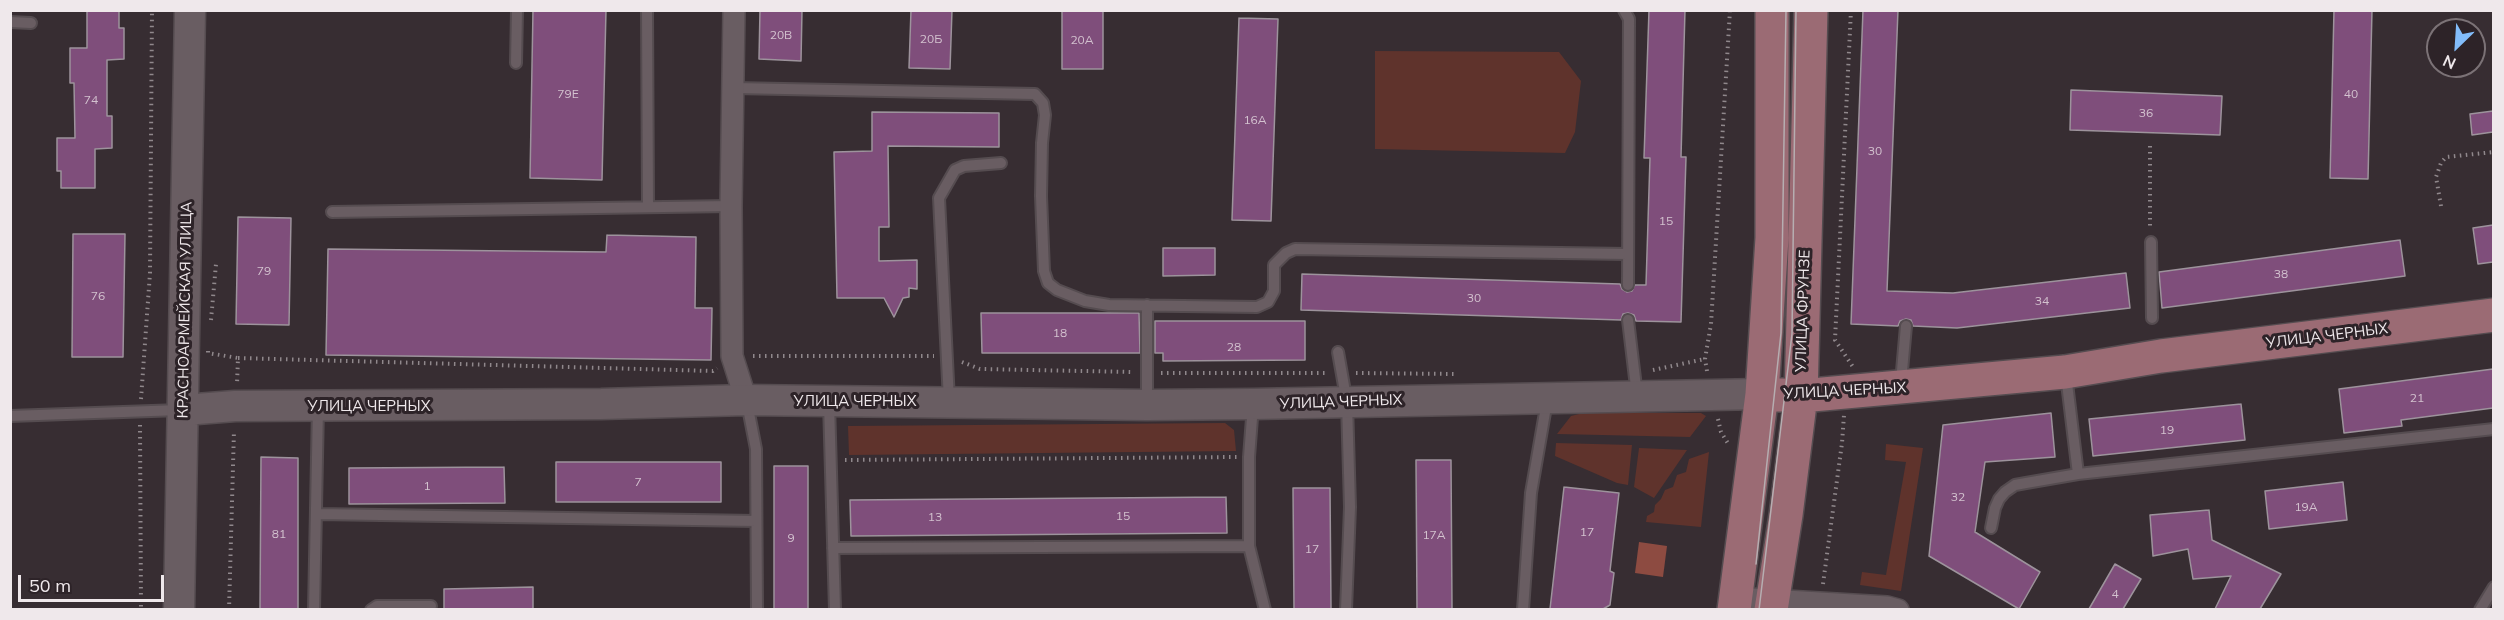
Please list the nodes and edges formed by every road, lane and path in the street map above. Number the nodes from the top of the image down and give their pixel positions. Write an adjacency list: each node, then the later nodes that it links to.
1 (152, 10): 54 (path)
2 (190, 10): 53 (street, КРАСНОАРМЕЙСКАЯ УЛИЦА)
3 (517, 10): 13 (lane)
4 (646, 10): 18 (lane)
5 (734, 10): 14 (street)
6 (1624, 10): 23 (lane)
7 (1730, 10): 29 (path)
8 (1772, 10): 43 (main road)
9 (1811, 10): 44 (main road, УЛИЦА ФРУНЗЕ)
10 (1851, 10): 42 (path)
11 (10, 22): 12 (lane)
12 (31, 23)
13 (516, 63)
14 (734, 88): 19 (street); 25 (lane)
15 (2150, 146): 22 (path)
16 (2493, 152): 20 (path)
17 (1001, 162): 33 (lane)
18 (648, 206): 19 (lane); 21 (lane)
19 (731, 206): 32 (street)
20 (2441, 206)
21 (332, 212)
22 (2151, 242): 27 (lane)
23 (1628, 254): 24 (lane); 25 (lane)
24 (1629, 285)
25 (1147, 305): 37 (lane)
26 (2493, 315): 36 (main road, УЛИЦА ЧЕРНЫХ)
27 (2152, 318)
28 (1628, 320): 40 (lane)
29 (1711, 324)
30 (1906, 326): 41 (lane)
31 (1338, 352): 38 (lane)
32 (732, 356): 33 (path); 34 (path); 46 (street)
33 (947, 356): 37 (path); 48 (lane)
34 (238, 358)
35 (1705, 359): 40 (path)
36 (2065, 372): 41 (main road, УЛИЦА ЧЕРНЫХ); 59 (lane)
37 (1147, 373): 38 (path); 51 (lane)
38 (1344, 373): 39 (path); 49 (lane)
39 (1460, 374)
40 (1636, 385): 43 (street, УЛИЦА ЧЕРНЫХ); 45 (street, УЛИЦА ЧЕРНЫХ)
41 (1901, 388): 42 (main road, УЛИЦА ЧЕРНЫХ)
42 (1847, 392): 44 (main road, УЛИЦА ЧЕРНЫХ); 66 (path)
43 (1762, 394): 44 (main road, УЛИЦА ЧЕРНЫХ); 67 (main road)
44 (1801, 396): 68 (main road, УЛИЦА ФРУНЗЕ)
45 (1547, 397): 49 (street, УЛИЦА ЧЕРНЫХ); 78 (lane)
46 (746, 400): 47 (street, УЛИЦА ЧЕРНЫХ); 52 (street, УЛИЦА ЧЕРНЫХ); 61 (lane)
47 (829, 402): 48 (street, УЛИЦА ЧЕРНЫХ); 58 (lane)
48 (949, 402): 51 (street, УЛИЦА ЧЕРНЫХ)
49 (1347, 403): 50 (street, УЛИЦА ЧЕРНЫХ); 77 (lane)
50 (1253, 404): 51 (street, УЛИЦА ЧЕРНЫХ); 57 (lane)
51 (1147, 405)
52 (318, 407): 53 (street, УЛИЦА ЧЕРНЫХ); 60 (lane)
53 (184, 410): 54 (lane); 71 (street, КРАСНОАРМЕЙСКАЯ УЛИЦА)
54 (140, 411): 55 (lane); 70 (path)
55 (10, 416)
56 (2493, 429): 59 (lane)
57 (1249, 457): 58 (path); 63 (lane)
58 (830, 460): 64 (lane)
59 (2078, 474): 62 (lane)
60 (318, 514): 61 (lane); 72 (lane)
61 (756, 521): 74 (lane)
62 (1991, 528)
63 (1249, 546): 64 (lane); 76 (lane)
64 (833, 548): 75 (lane)
65 (2493, 587): 80 (lane)
66 (1820, 602): 68 (street); 79 (street)
67 (1735, 604): 68 (street)
68 (1771, 604)
69 (431, 606): 73 (lane)
70 (141, 609)
71 (179, 609)
72 (315, 609)
73 (371, 609)
74 (757, 609)
75 (835, 609)
76 (1265, 609)
77 (1346, 609)
78 (1523, 609)
79 (1898, 609)
80 (2480, 609)

